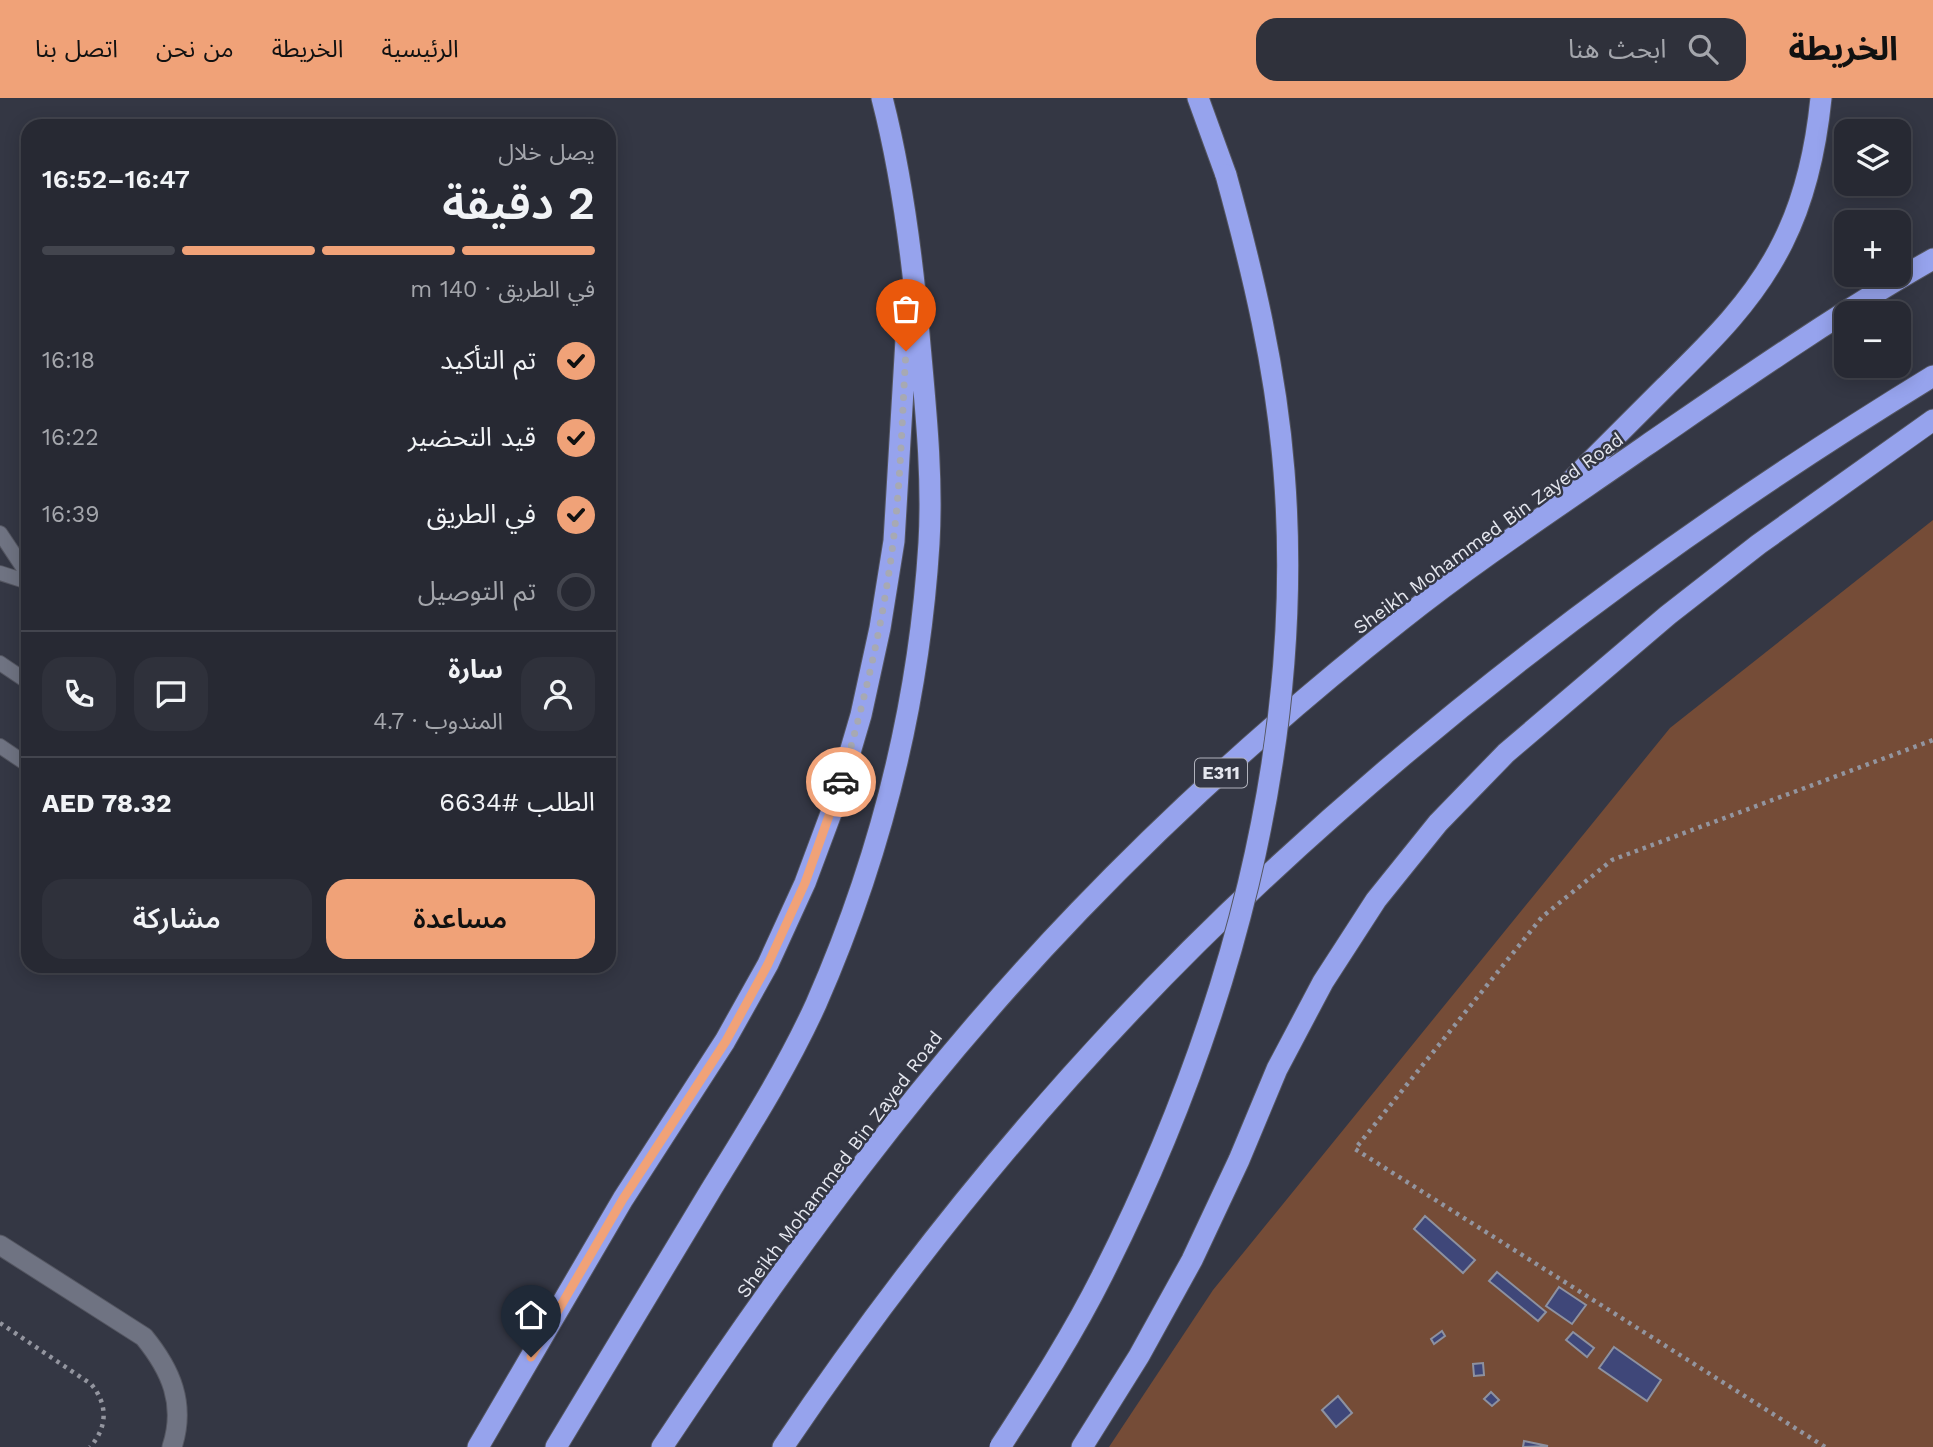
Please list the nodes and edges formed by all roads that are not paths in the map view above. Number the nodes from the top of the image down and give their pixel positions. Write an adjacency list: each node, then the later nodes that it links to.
1 (882, 98): 6 (highway)
2 (1198, 98): 5 (highway)
3 (1214, 98): 5 (highway)
4 (1821, 98): 11 (highway)
5 (1226, 175): 25 (highway, bridge)
6 (911, 251): 21 (highway); 22 (highway)
7 (1933, 259): 11 (highway, Sheikh Mohammed Bin Zayed Road / E311)
8 (1933, 376): 24 (highway)
9 (1933, 419): 26 (highway)
10 (0, 533): 12 (lane)
11 (1518, 534): 23 (highway, Sheikh Mohammed Bin Zayed Road / E311)
12 (21, 564)
13 (0, 573): 14 (lane)
14 (21, 580)
15 (0, 663): 16 (lane)
16 (21, 677)
17 (0, 746): 18 (lane)
18 (21, 760)
19 (0, 1245): 20 (street)
20 (172, 1447)
21 (478, 1447)
22 (556, 1447)
23 (662, 1447)
24 (783, 1447)
25 (1000, 1447)
26 (1082, 1447)

